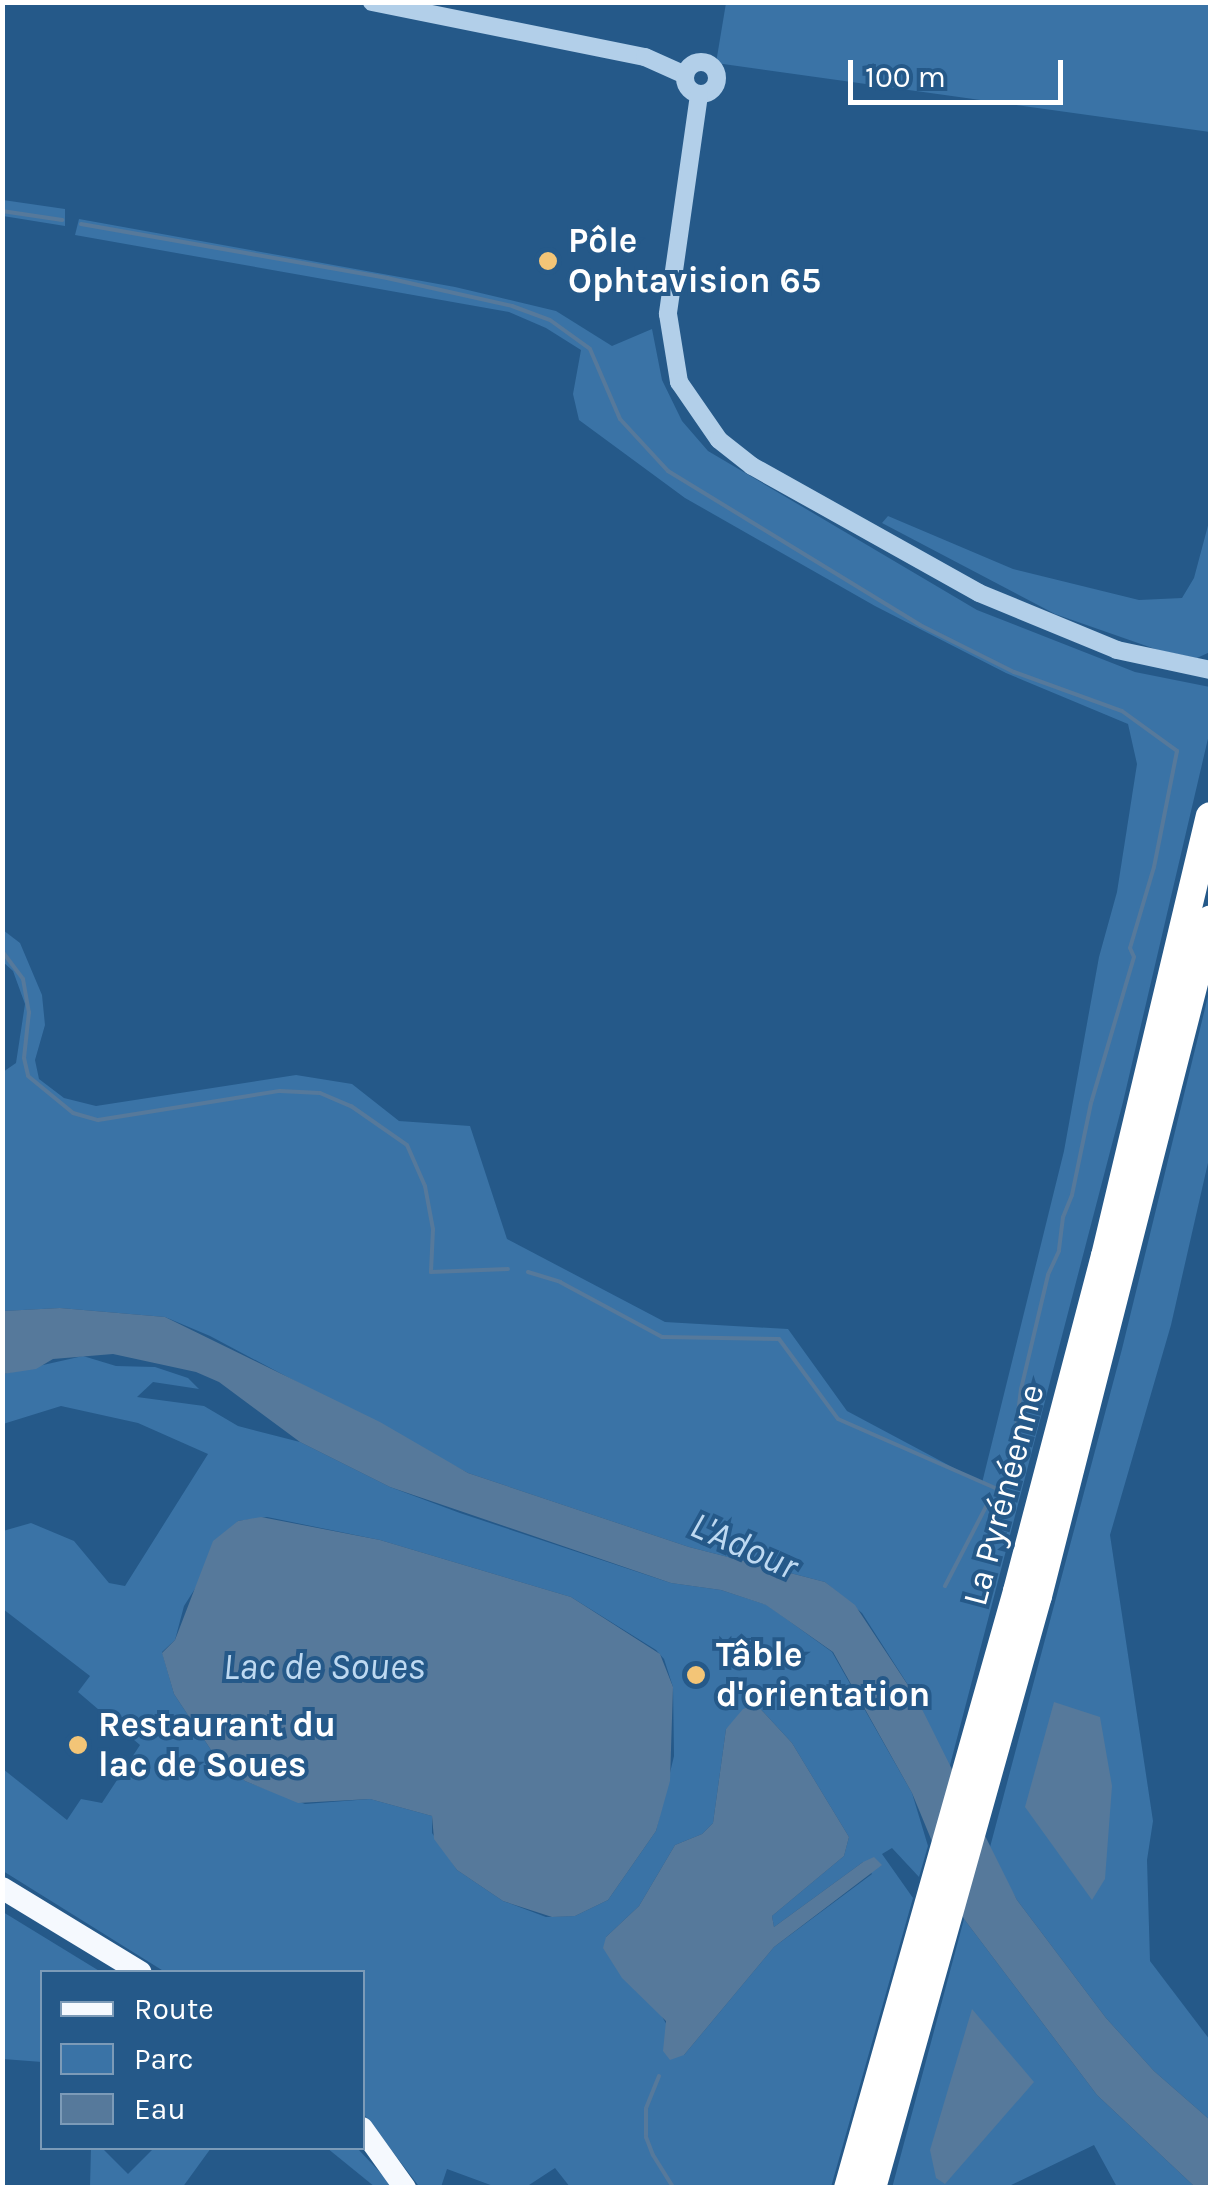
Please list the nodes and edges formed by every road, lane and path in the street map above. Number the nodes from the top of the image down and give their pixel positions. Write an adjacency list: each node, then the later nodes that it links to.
1 (372, 2): 2 (street)
2 (685, 75): 3 (street); 3 (street)
3 (699, 94): 4 (street)
4 (1209, 670)
5 (1210, 816): 7 (highway, La Pyrénéenne)
6 (1210, 920): 7 (highway, La Pyrénéenne)
7 (987, 1743): 9 (highway, La Pyrénéenne)
8 (2, 1888): 10 (main road)
9 (934, 1930): 13 (highway, La Pyrénéenne); 14 (highway, La Pyrénéenne)
10 (137, 1970)
11 (365, 2132): 12 (main road)
12 (405, 2188)
13 (848, 2188)
14 (872, 2188)

